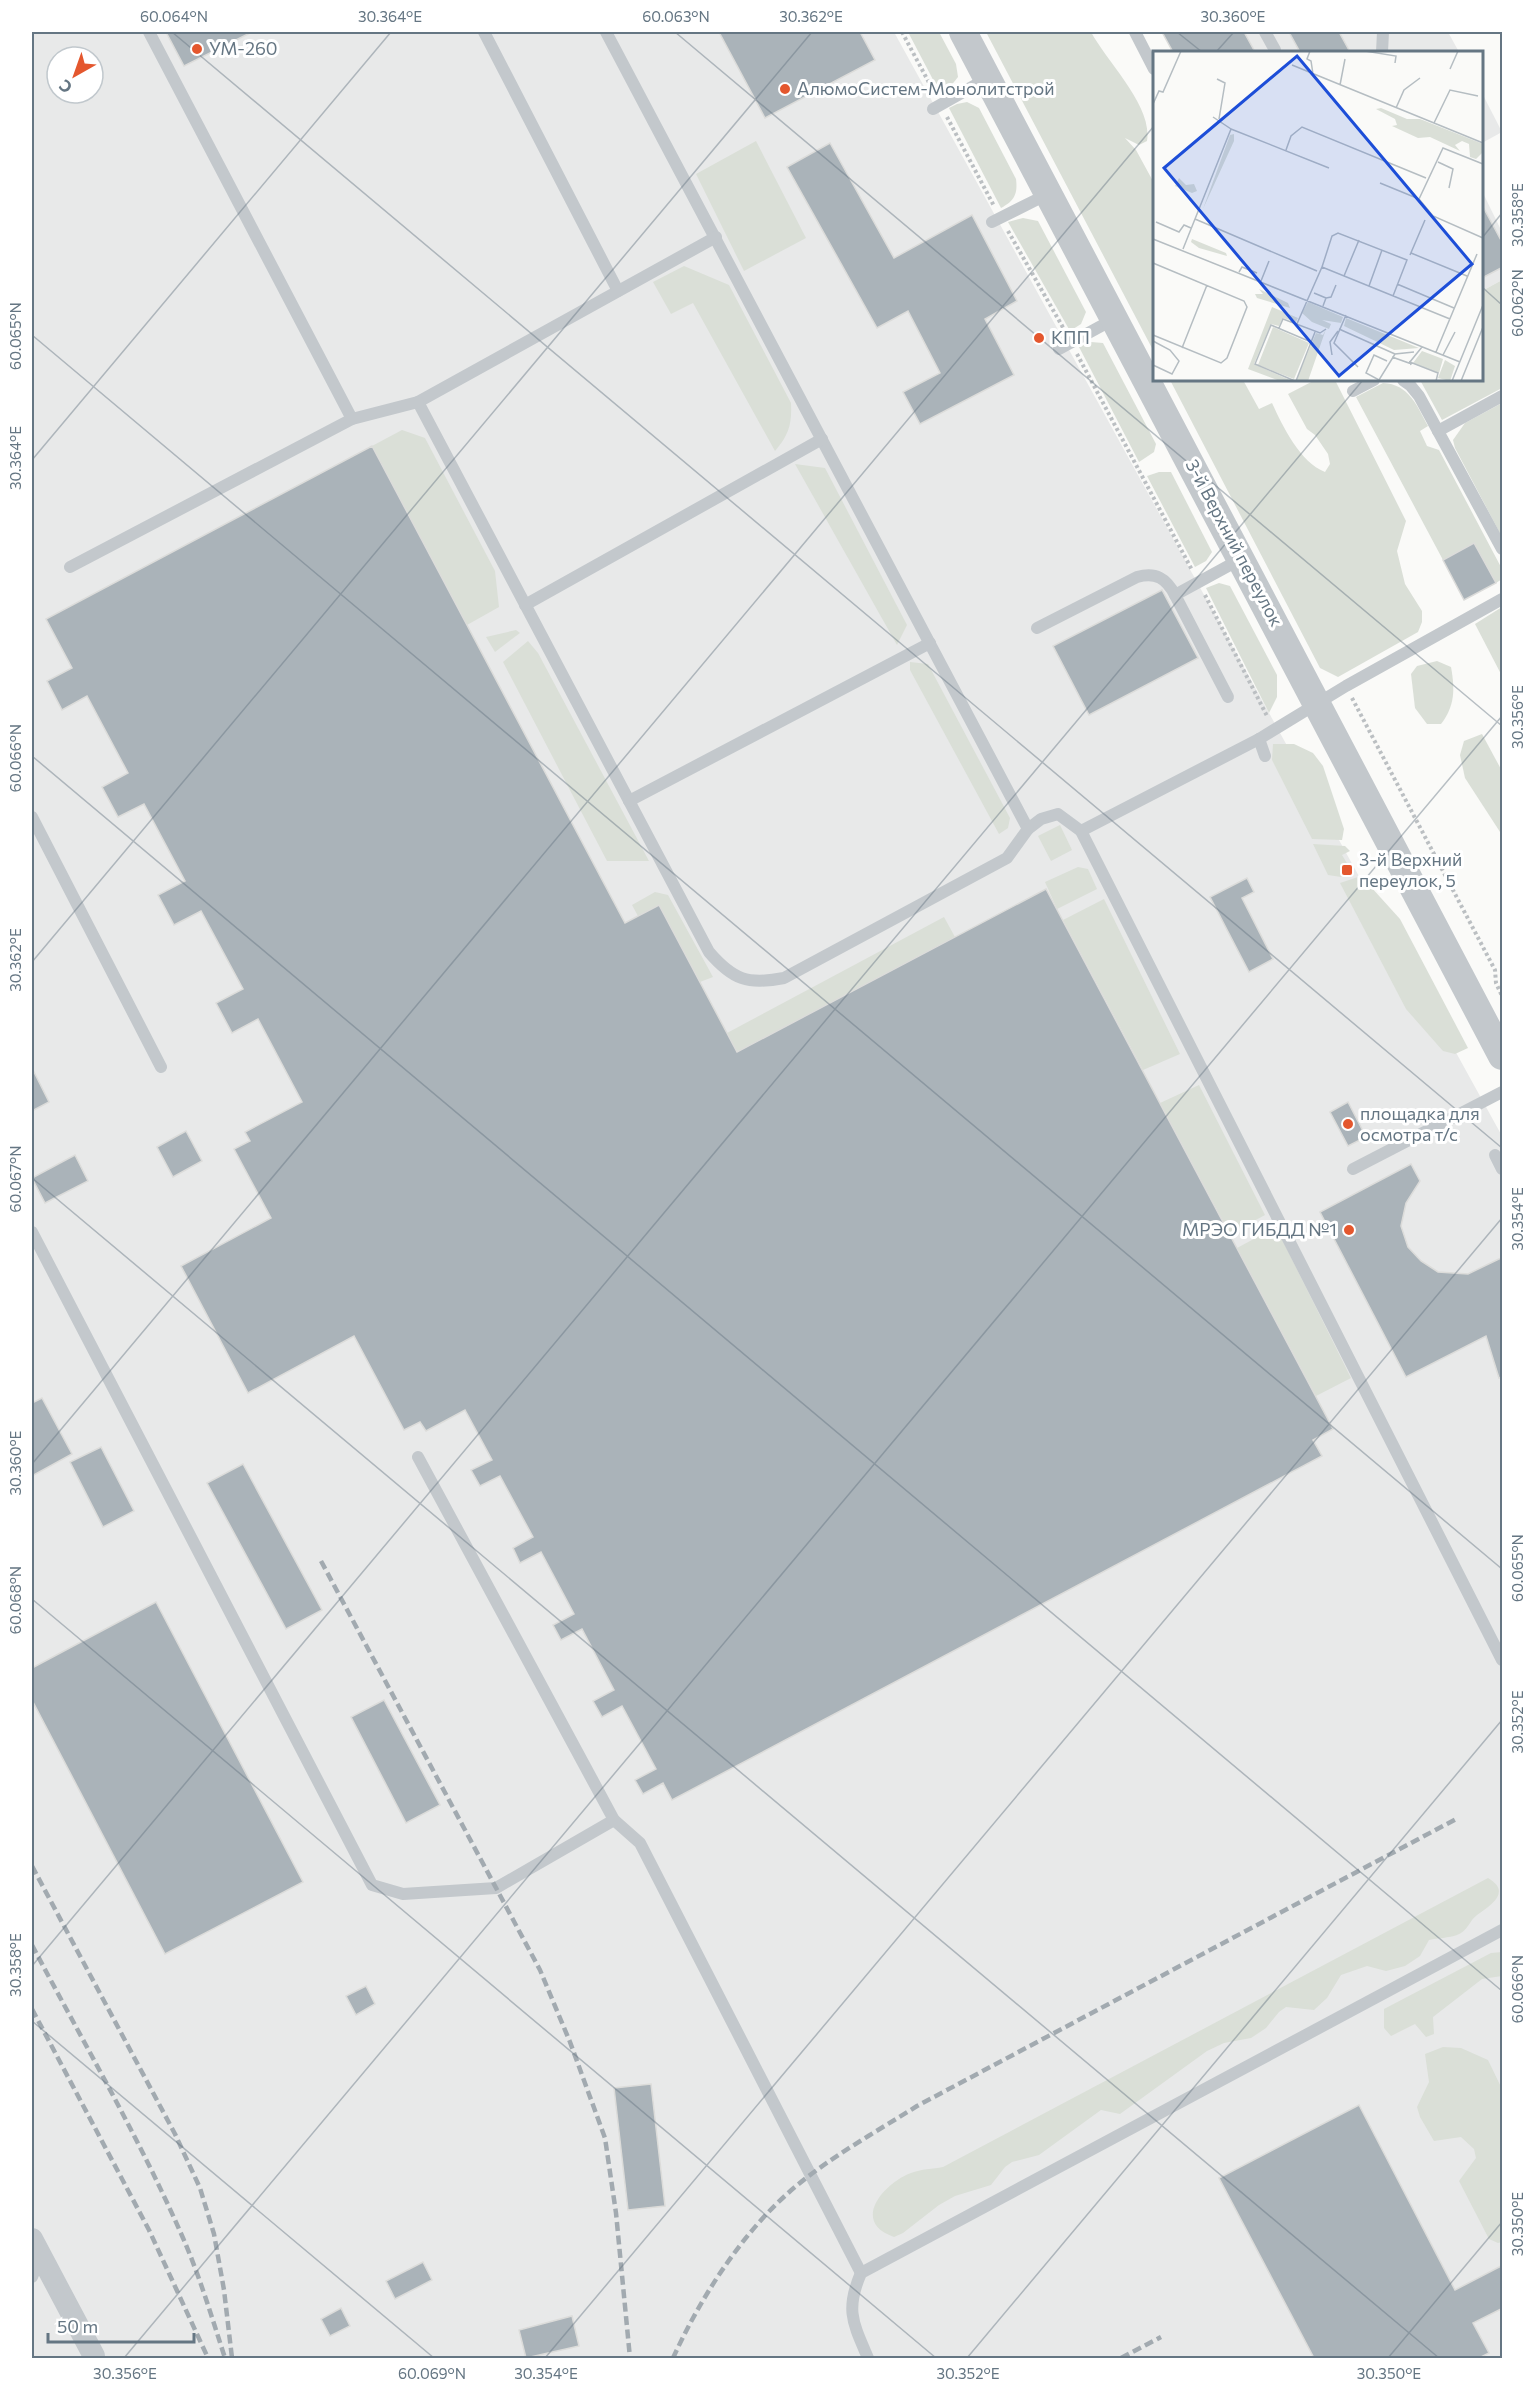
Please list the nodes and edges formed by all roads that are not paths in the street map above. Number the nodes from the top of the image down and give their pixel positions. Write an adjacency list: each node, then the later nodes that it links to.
1 (149, 32): 26 (lane)
2 (484, 32): 16 (lane)
3 (606, 32): 15 (lane)
4 (963, 32): 11 (street, 3-й Верхний переулок)
5 (1135, 32): 10 (lane)
6 (1265, 32): 8 (lane)
7 (1383, 32): 9 (lane)
8 (1275, 50)
9 (1382, 51)
10 (1153, 65)
11 (988, 78): 12 (lane); 13 (street, 3-й Верхний переулок)
12 (937, 107)
13 (1048, 194): 14 (lane); 17 (street, 3-й Верхний переулок)
14 (997, 220)
15 (716, 237): 16 (lane); 28 (lane)
16 (618, 291): 25 (lane)
17 (1114, 319): 18 (lane); 19 (street, 3-й Верхний переулок)
18 (1059, 349)
19 (1148, 367)
20 (1155, 381): 30 (street, 3-й Верхний переулок)
21 (1372, 381): 23 (lane)
22 (1404, 381): 27 (lane)
23 (1353, 392)
24 (1503, 396): 27 (lane)
25 (418, 402): 26 (lane); 34 (lane)
26 (352, 420): 31 (lane)
27 (1438, 431): 29 (lane)
28 (822, 439): 34 (lane); 36 (lane)
29 (1503, 549)
30 (1242, 559): 32 (lane); 38 (street, 3-й Верхний переулок)
31 (70, 567)
32 (1175, 595): 35 (lane); 37 (lane)
33 (1503, 599): 38 (lane)
34 (525, 605): 41 (lane)
35 (1037, 628)
36 (930, 643): 41 (lane); 43 (lane)
37 (1228, 697)
38 (1317, 703): 39 (lane); 45 (street, 3-й Верхний переулок)
39 (1259, 739): 40 (lane); 44 (lane)
40 (1265, 756)
41 (629, 801): 43 (lane)
42 (32, 817): 46 (lane)
43 (1028, 829): 44 (lane)
44 (1081, 831): 53 (lane)
45 (1503, 1056)
46 (161, 1067)
47 (1503, 1092): 49 (lane)
48 (1495, 1155): 50 (lane)
49 (1353, 1169)
50 (1503, 1169)
51 (32, 1232): 54 (lane)
52 (418, 1456): 54 (lane)
53 (1503, 1660)
54 (614, 1820): 57 (lane)
55 (1503, 1930): 57 (lane)
56 (36, 2247): 58 (lane); 59 (street)
57 (861, 2273): 60 (lane)
58 (32, 2277)
59 (94, 2356)
60 (868, 2358)

